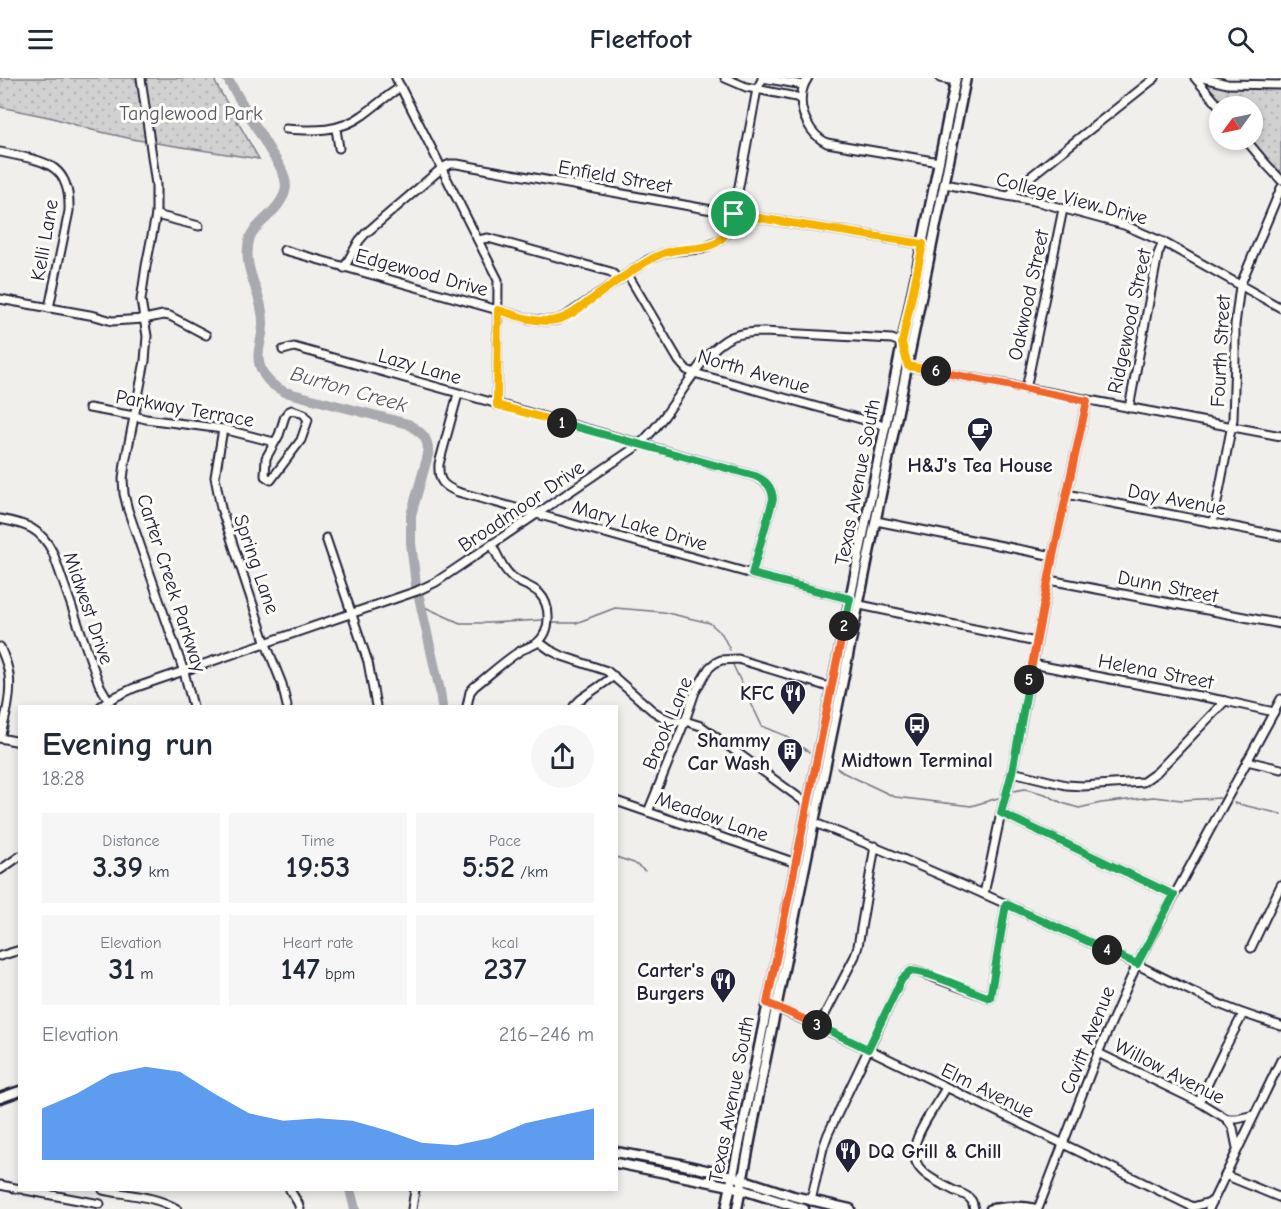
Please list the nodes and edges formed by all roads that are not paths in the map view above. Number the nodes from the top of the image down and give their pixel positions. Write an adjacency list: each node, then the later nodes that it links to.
1 (141, 78): 32 (street, Carter Creek Parkway)
2 (396, 78): 12 (street)
3 (725, 78): 14 (street)
4 (762, 78): 13 (street); 14 (street, Edgewood Drive)
5 (940, 78): 10 (street)
6 (966, 78): 20 (main road, Texas Avenue South)
7 (1155, 78): 29 (street)
8 (1195, 78): 16 (street)
9 (1203, 78): 11 (street)
10 (956, 80): 20 (main road); 24 (main road, Texas Avenue South)
11 (1281, 86)
12 (401, 87): 19 (street); 25 (street)
13 (804, 88): 15 (street); 17 (street)
14 (757, 89): 15 (street); 31 (street, Edgewood Drive)
15 (788, 95): 17 (street)
16 (1211, 96)
17 (802, 110): 24 (street)
18 (286, 129): 19 (street)
19 (336, 129): 21 (street)
20 (953, 144): 27 (main road, Texas Avenue South)
21 (339, 147)
22 (1254, 150): 26 (street)
23 (0, 152): 43 (street, Kelli Lane)
24 (939, 162): 36 (main road, Texas Avenue South)
25 (442, 168): 31 (street, Enfield Street); 34 (street); 38 (street)
26 (1281, 180)
27 (945, 184): 29 (street, College View Drive); 50 (main road, Texas Avenue South)
28 (1281, 188): 41 (street, Fourth Street)
29 (1009, 196): 30 (street, College View Drive)
30 (1063, 209): 35 (street, College View Drive); 52 (street, Oakwood Street)
31 (734, 214): 36 (street, Enfield Street); 39 (street, Edgewood Drive)
32 (156, 215): 33 (street); 46 (street, Carter Creek Parkway)
33 (199, 226)
34 (478, 240): 40 (street); 45 (street)
35 (1163, 242): 41 (street, College View Drive); 57 (street, Ridgewood Street)
36 (923, 244): 48 (main road, Texas Avenue South)
37 (284, 250): 38 (street, Edgewood Drive)
38 (344, 268): 45 (street, Edgewood Drive)
39 (628, 274): 40 (street, Edgewood Drive); 51 (street, North Avenue)
40 (619, 280): 45 (street, Edgewood Drive)
41 (1240, 286): 44 (street, College View Drive); 60 (street, Fourth Street)
42 (0, 299): 43 (street)
43 (49, 308): 46 (street)
44 (1281, 308)
45 (498, 310): 55 (street)
46 (144, 319): 47 (street); 58 (street, Carter Creek Parkway)
47 (206, 335)
48 (902, 343): 50 (street); 51 (street, Broadmoor Drive); 59 (main road, Texas Avenue South)
49 (283, 350): 53 (street, Lazy Lane)
50 (908, 366): 52 (street); 68 (main road, Texas Avenue South)
51 (694, 373): 59 (street, North Avenue); 64 (street, Broadmoor Drive)
52 (1026, 389): 54 (street)
53 (458, 394): 55 (street, Lazy Lane); 66 (street, Mary Lake Drive)
54 (1087, 401): 57 (street); 65 (street)
55 (497, 405): 64 (street, Lazy Lane)
56 (89, 408): 58 (street, Parkway Terrace)
57 (1129, 408): 60 (street)
58 (134, 416): 61 (street, Parkway Terrace); 86 (street, Carter Creek Parkway)
59 (886, 426): 70 (main road, Texas Avenue South)
60 (1232, 427): 62 (street); 69 (street, Fourth Street)
61 (223, 429): 63 (street, Parkway Terrace); 83 (street, Spring Lane)
62 (1281, 436)
63 (274, 442): 63 (street)
64 (639, 445): 66 (street, Broadmoor Drive); 75 (street, Lazy Lane)
65 (1066, 494): 69 (street, Day Avenue); 74 (street)
66 (538, 514): 73 (street, Broadmoor Drive); 75 (street, Mary Lake Drive)
67 (0, 519): 90 (street, Midwest Drive)
68 (876, 521): 74 (street); 78 (main road, Texas Avenue South)
69 (1213, 523): 71 (street, Day Avenue)
70 (864, 532): 77 (main road, Texas Avenue South); 78 (main road)
71 (1281, 536)
72 (326, 538): 79 (street)
73 (492, 545): 79 (street, Broadmoor Drive); 81 (street)
74 (1053, 556): 76 (street)
75 (752, 574): 77 (street, Mary Lake Drive)
76 (1049, 580): 80 (street, Dunn Street); 82 (street)
77 (850, 599): 88 (main road, Texas Avenue South)
78 (860, 605): 82 (street); 109 (main road, Texas Avenue South)
79 (352, 613): 83 (street, Broadmoor Drive); 95 (street)
80 (1281, 624)
81 (539, 642): 87 (street); 96 (street)
82 (1036, 642): 85 (street)
83 (266, 644): 86 (street, Broadmoor Drive); 94 (street, Spring Lane)
84 (0, 647): 100 (street)
85 (1032, 664): 91 (street, Helena Street); 104 (street)
86 (184, 672): 90 (street, Broadmoor Drive); 93 (street, Carter Creek Parkway)
87 (614, 676): 97 (street); 99 (street)
88 (832, 688): 99 (street, Brook Lane); 106 (main road, Texas Avenue South)
89 (1281, 699): 98 (street, Cavitt Avenue)
90 (109, 701): 92 (street, Broadmoor Drive)
91 (1225, 701): 98 (street, Helena Street); 104 (street)
92 (103, 705)
93 (193, 705)
94 (287, 705)
95 (376, 705)
96 (467, 705)
97 (575, 705)
98 (1274, 712): 102 (street, Cavitt Avenue)
99 (685, 721): 106 (street); 107 (street, Brook Lane)
100 (0, 738): 101 (street)
101 (18, 742)
102 (1247, 761): 103 (street); 116 (street, Cavitt Avenue)
103 (1281, 769)
104 (1012, 772): 108 (street)
105 (618, 802): 107 (street, Meadow Lane)
106 (809, 805): 109 (street); 112 (main road, Texas Avenue South)
107 (648, 812): 112 (street, Meadow Lane)
108 (1001, 813): 115 (street); 116 (street)
109 (815, 823): 110 (street); 123 (main road, Texas Avenue South)
110 (875, 846): 115 (street); 125 (street)
111 (18, 857): 113 (street)
112 (796, 863): 122 (main road, Texas Avenue South)
113 (0, 870)
114 (1281, 885): 118 (street)
115 (984, 894): 117 (street)
116 (1174, 895): 121 (street, Cavitt Avenue)
117 (1006, 904): 121 (street); 127 (street)
118 (1251, 948)
119 (18, 951): 120 (street)
120 (0, 956)
121 (1137, 964): 124 (street); 128 (street, Cavitt Avenue)
122 (767, 1003): 123 (street, Elm Avenue); 141 (main road, Texas Avenue South)
123 (777, 1008): 125 (street, Elm Avenue); 142 (main road, Texas Avenue South)
124 (1244, 1014): 126 (street); 132 (street)
125 (819, 1026): 127 (street, Elm Avenue)
126 (1281, 1026)
127 (868, 1049): 130 (street, Elm Avenue); 153 (street)
128 (1098, 1053): 132 (street, Willow Avenue); 136 (street, Cavitt Avenue)
129 (1281, 1060): 134 (street)
130 (946, 1088): 136 (street, Elm Avenue); 165 (street)
131 (4, 1096): 133 (main road)
132 (1200, 1102): 135 (street, Willow Avenue)
133 (0, 1104)
134 (1254, 1115): 135 (street, Willow Avenue); 137 (street)
135 (1227, 1119): 137 (street, Willow Avenue)
136 (1063, 1144): 157 (street, Elm Avenue); 167 (street, Cavitt Avenue)
137 (1237, 1148): 140 (street)
138 (618, 1152): 141 (main road)
139 (618, 1163): 144 (main road)
140 (1225, 1175): 152 (street); 154 (street)
141 (732, 1176): 142 (main road); 144 (main road, Texas Avenue South)
142 (744, 1179): 146 (main road, Texas Avenue South); 153 (main road)
143 (0, 1185): 145 (street)
144 (730, 1186): 146 (main road); 161 (main road, Texas Avenue South)
145 (18, 1188)
146 (741, 1189): 162 (main road, Texas Avenue South); 163 (main road)
147 (30, 1191): 155 (street)
148 (103, 1191): 155 (street)
149 (108, 1191): 158 (street)
150 (291, 1191): 159 (street)
151 (416, 1191): 160 (street)
152 (1281, 1198)
153 (811, 1201): 164 (main road)
154 (1213, 1201): 157 (street, Elm Avenue); 168 (street)
155 (100, 1206)
156 (1005, 1208): 166 (main road); 167 (main road)
157 (1193, 1208)
158 (177, 1209)
159 (300, 1209)
160 (412, 1209)
161 (726, 1209)
162 (737, 1209)
163 (804, 1209)
164 (850, 1209)
165 (974, 1209)
166 (991, 1209)
167 (1037, 1209)
168 (1209, 1209)

